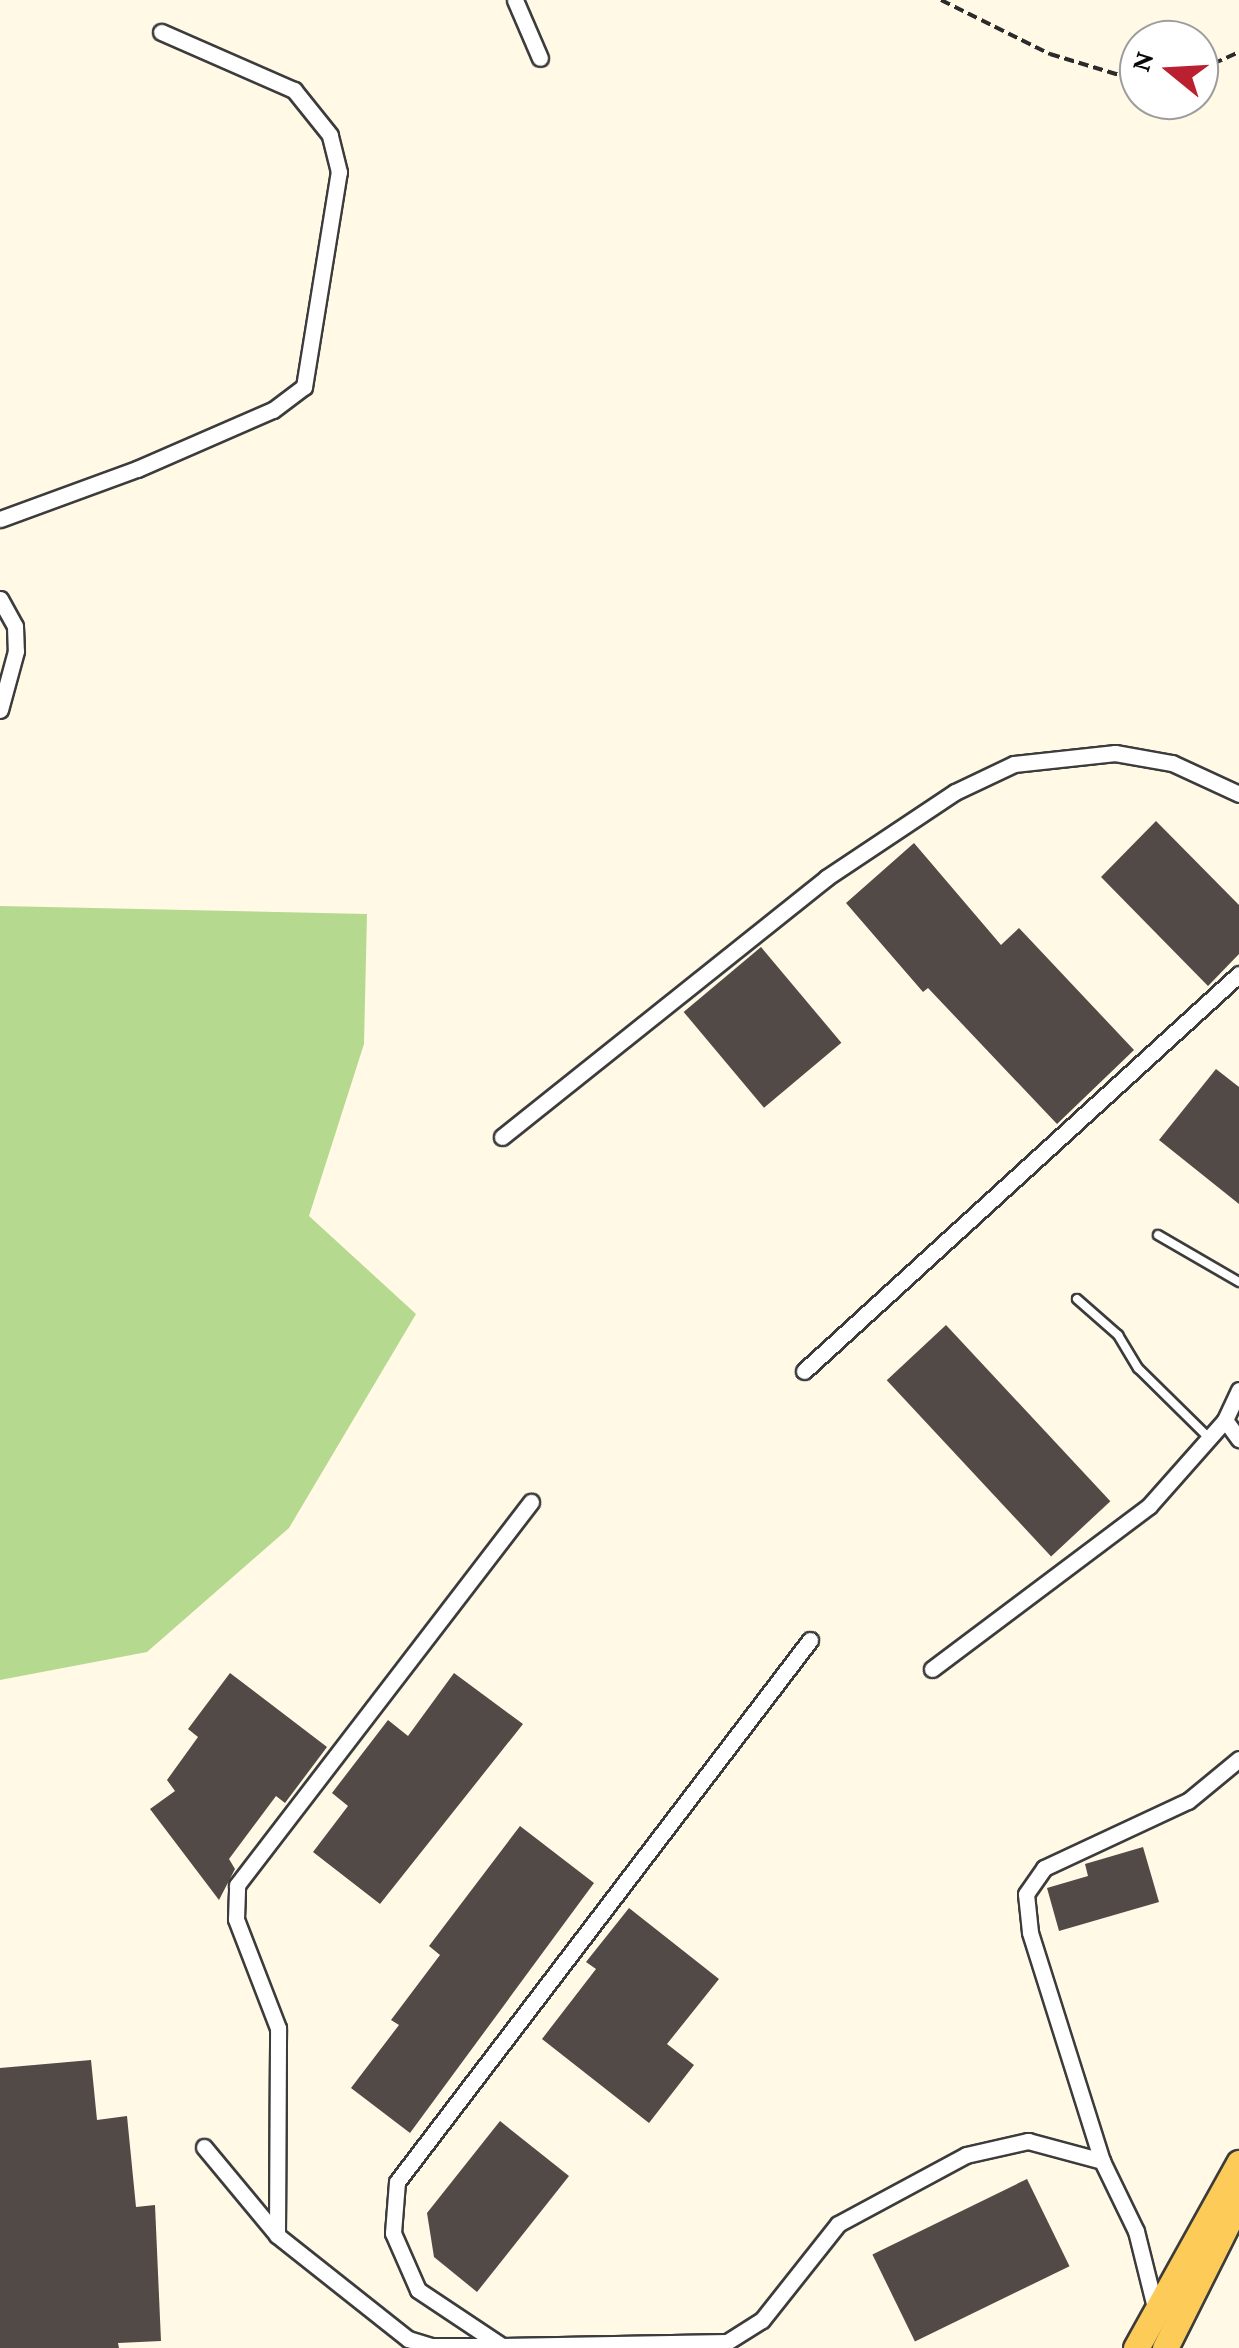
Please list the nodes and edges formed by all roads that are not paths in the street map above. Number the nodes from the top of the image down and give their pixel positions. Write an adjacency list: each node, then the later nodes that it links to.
1 (515, 0): 3 (street)
2 (161, 32): 4 (street)
3 (540, 58)
4 (0, 519)
5 (0, 599): 6 (street)
6 (0, 710)
7 (1239, 794): 9 (street)
8 (1239, 974): 13 (street)
9 (502, 1137)
10 (1158, 1235): 11 (lane)
11 (1239, 1282)
12 (1078, 1299): 16 (lane)
13 (804, 1371)
14 (1239, 1390): 15 (street)
15 (1225, 1420): 16 (street); 17 (street)
16 (1210, 1439): 20 (street)
17 (1239, 1439)
18 (531, 1502): 26 (street)
19 (810, 1640): 29 (street)
20 (932, 1668)
21 (1239, 1759): 23 (street)
22 (204, 2146): 26 (street)
23 (1102, 2161): 27 (street); 29 (street)
24 (1239, 2163): 27 (main road)
25 (1239, 2200): 28 (main road)
26 (277, 2235): 29 (street)
27 (1156, 2311): 28 (street); 30 (main road)
28 (1176, 2342)
29 (502, 2346)
30 (1136, 2348)

